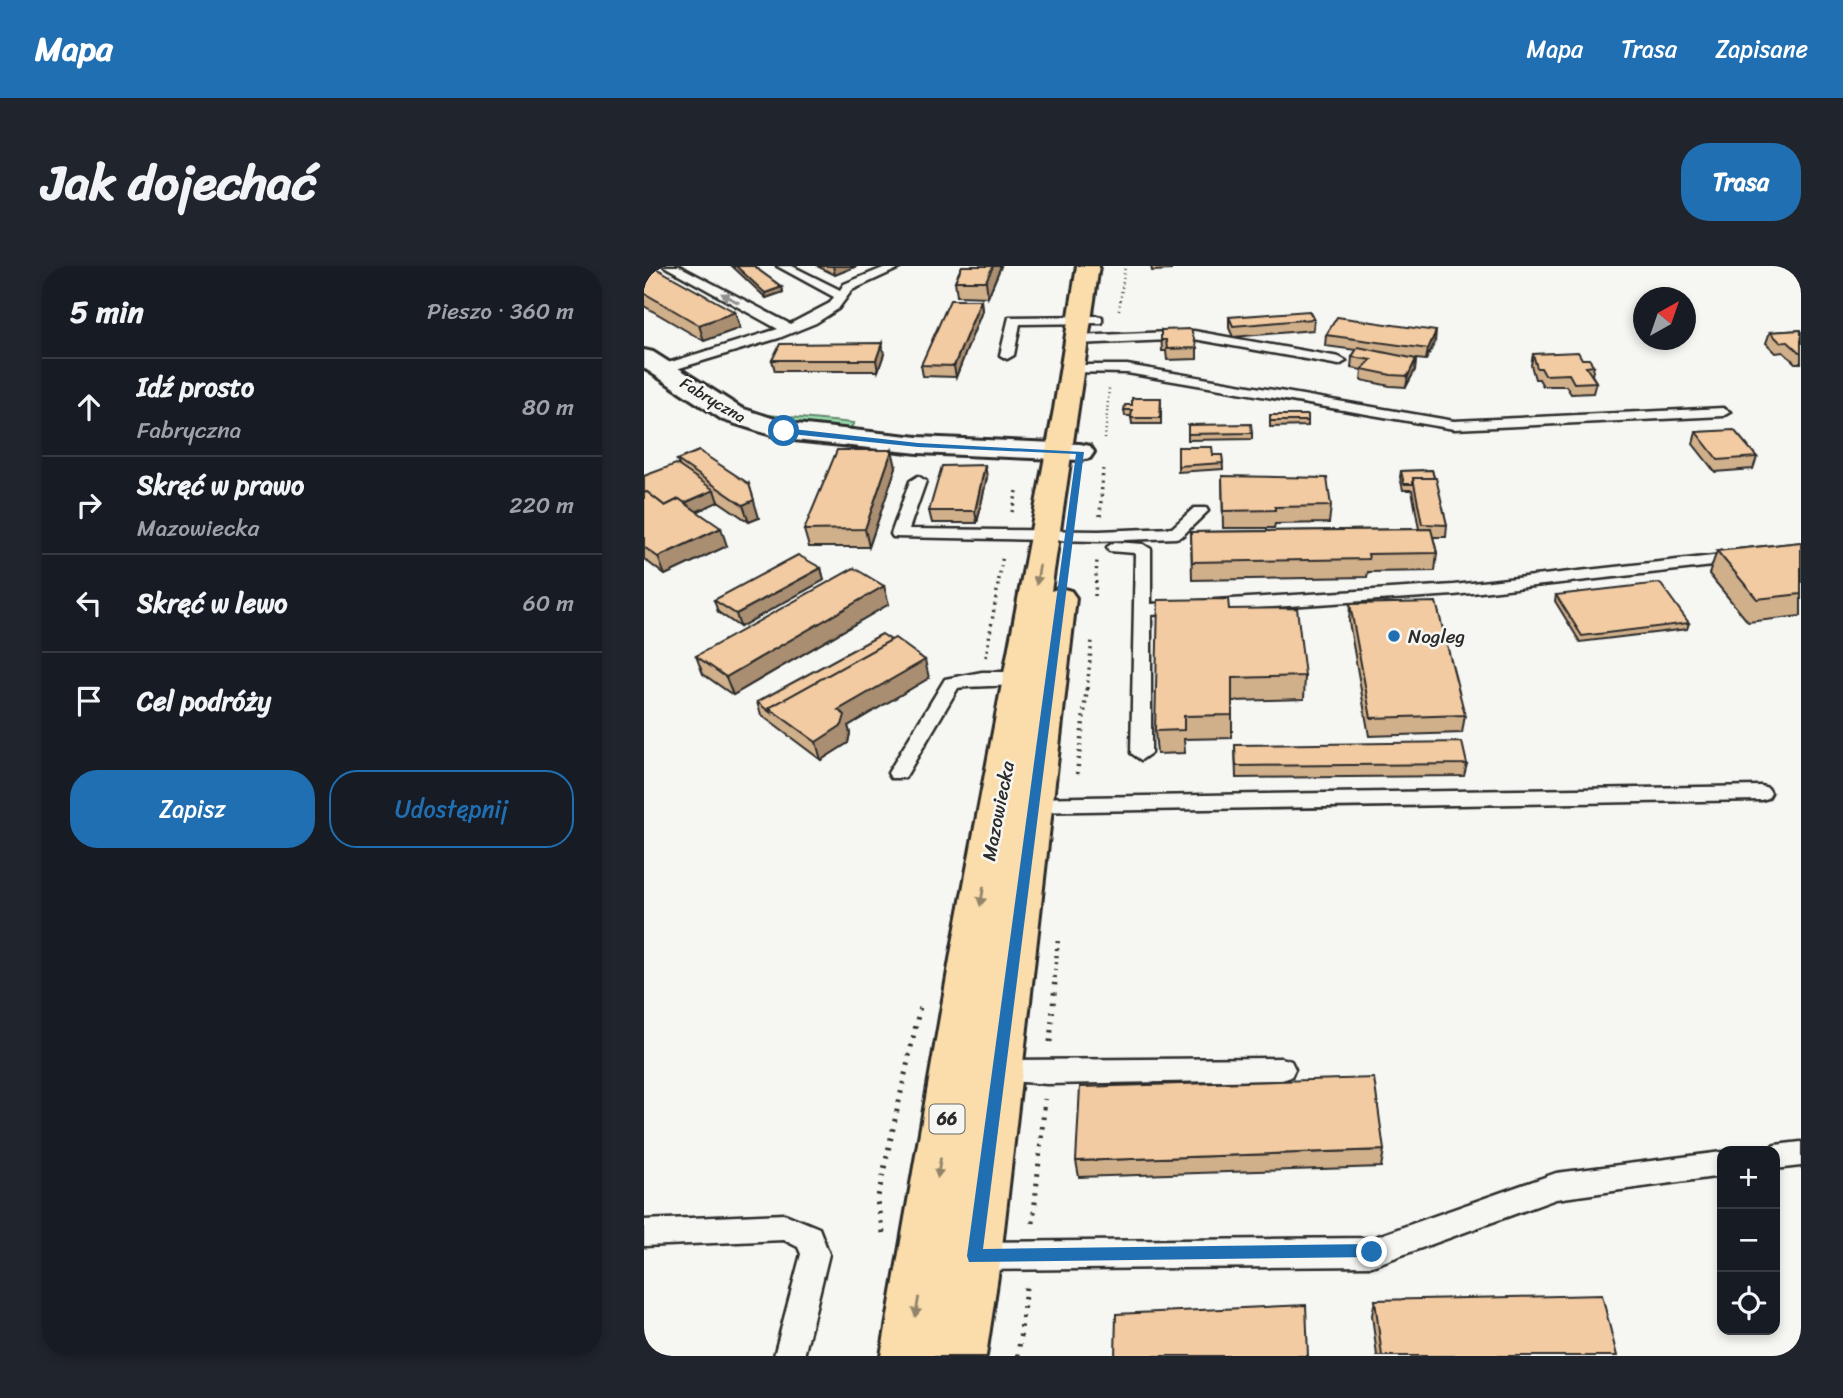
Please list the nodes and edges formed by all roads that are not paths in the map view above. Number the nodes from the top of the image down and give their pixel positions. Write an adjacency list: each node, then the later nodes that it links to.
1 (670, 266): 7 (lane, one-way to 1)
2 (783, 266): 6 (lane)
3 (898, 266): 6 (lane)
4 (1088, 266): 8 (main road, Mazowiecka / 66)
5 (1104, 266): 8 (main road, Mazowiecka / 66)
6 (842, 296): 7 (lane)
7 (789, 329): 11 (lane)
8 (1085, 343): 9 (lane); 10 (lane); 12 (lane); 13 (main road, Mazowiecka / 66)
9 (1007, 355)
10 (1339, 361)
11 (653, 363): 13 (street, Fabryczna)
12 (1723, 412)
13 (1069, 452): 16 (main road, Mazowiecka / 66)
14 (918, 481): 16 (lane)
15 (1200, 511): 16 (lane)
16 (1057, 534): 18 (lane); 19 (main road, Mazowiecka / 66)
17 (1759, 556): 18 (lane)
18 (1142, 610): 20 (lane)
19 (1035, 678): 21 (lane); 23 (main road, Mazowiecka / 66)
20 (1141, 753)
21 (898, 773)
22 (1761, 793): 23 (lane)
23 (1015, 805): 25 (main road, Mazowiecka / 66)
24 (1282, 1069): 25 (lane)
25 (976, 1071): 30 (main road, Mazowiecka / 66)
26 (1801, 1154): 27 (lane)
27 (1780, 1156)
28 (1717, 1165): 30 (lane)
29 (644, 1233): 31 (lane)
30 (950, 1257): 32 (main road, Mazowiecka / 66, one-way to 32); 33 (main road, Mazowiecka / 66)
31 (789, 1356)
32 (909, 1356)
33 (958, 1356)

